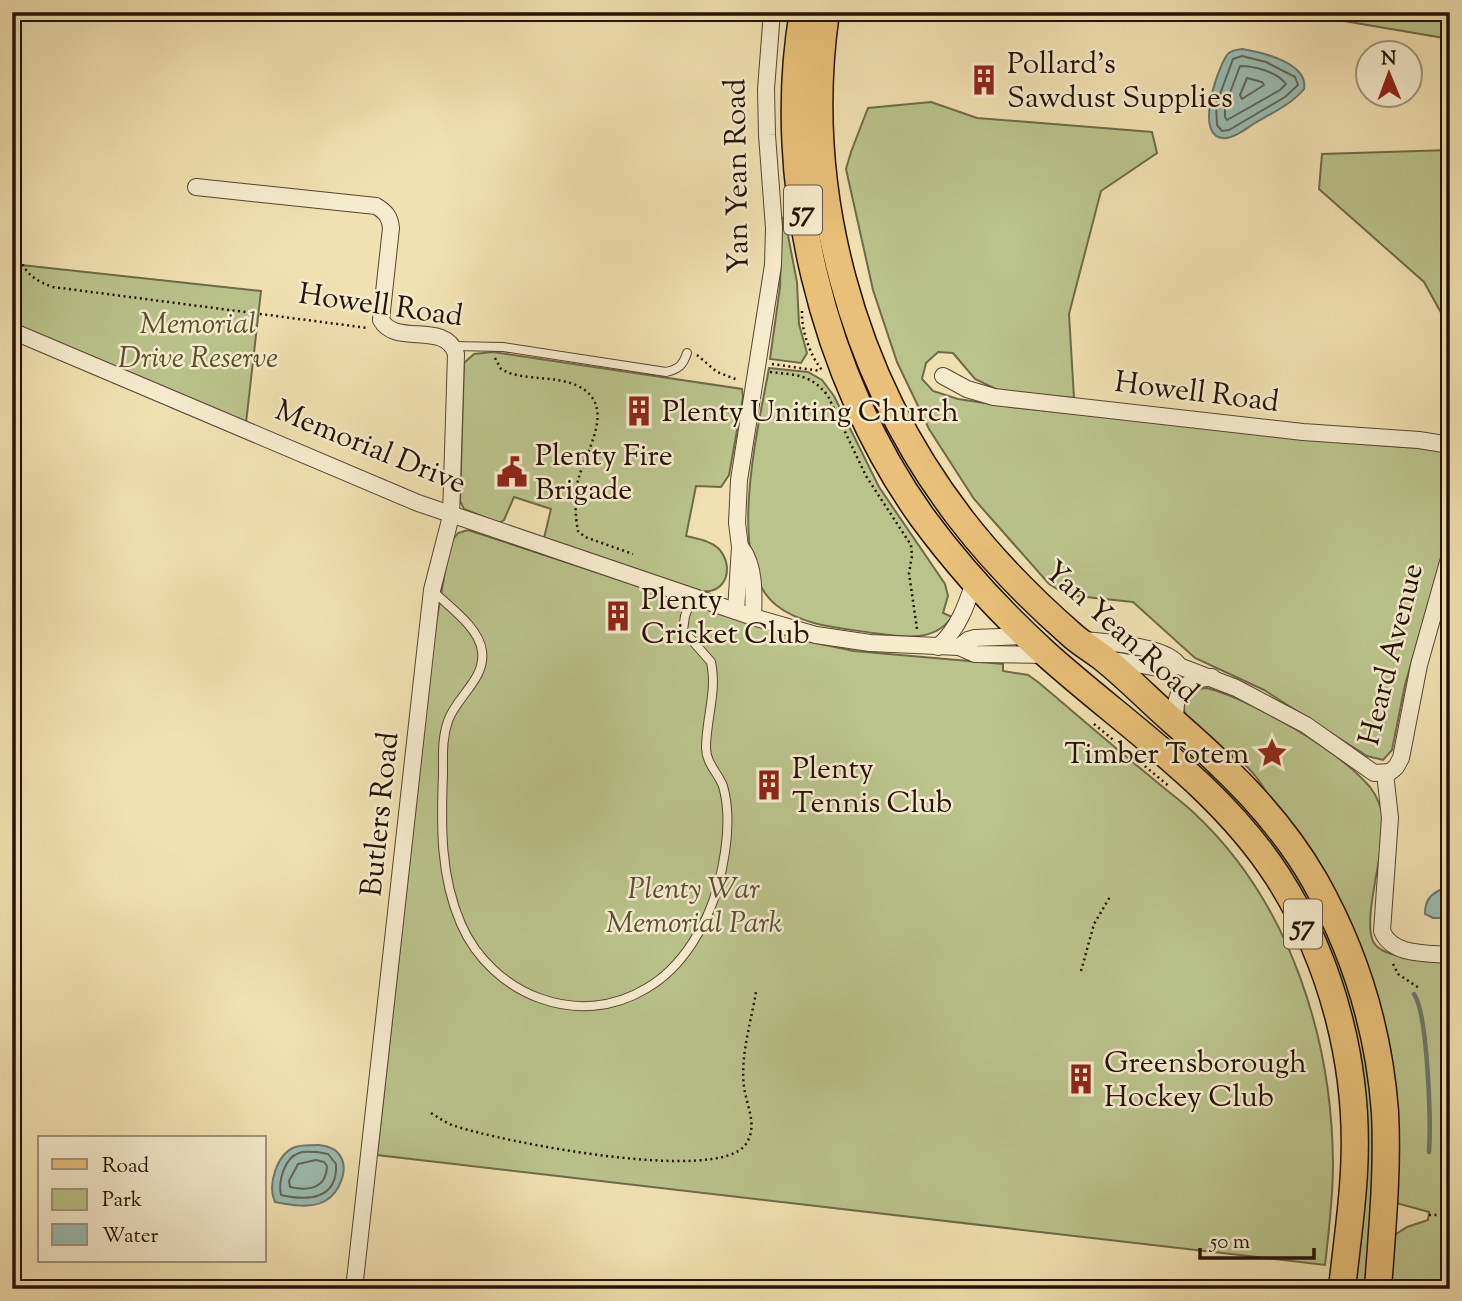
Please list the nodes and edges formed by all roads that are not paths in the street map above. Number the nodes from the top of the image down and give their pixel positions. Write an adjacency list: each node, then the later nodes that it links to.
1 (772, 12): 11 (street, Yan Yean Road)
2 (803, 12): 13 (main road, Yan Yean Road / 57)
3 (826, 12): 19 (main road, Yan Yean Road / 57)
4 (196, 187): 6 (street, Howell Road)
5 (12, 331): 10 (street, Memorial Drive)
6 (453, 346): 7 (lane, Howell Road); 10 (street, Butlers Road)
7 (687, 353)
8 (943, 376): 9 (street, Howell Road)
9 (1450, 445)
10 (451, 516): 14 (street, Butlers Road); 15 (street, Memorial Drive)
11 (740, 547): 16 (street, Yan Yean Road); 17 (street, Yan Yean Road)
12 (1450, 555): 27 (street, Heard Avenue)
13 (974, 582): 18 (main road, Yan Yean Road / 57); 20 (street)
14 (432, 590): 15 (lane); 29 (street, Butlers Road)
15 (692, 597): 16 (street, Memorial Drive)
16 (736, 611): 17 (street, Memorial Drive)
17 (752, 617): 20 (street, Memorial Drive)
18 (1027, 636): 19 (main road, Heard Avenue); 21 (street, Memorial Drive); 22 (main road, Yan Yean Road / 57)
19 (1076, 639): 23 (main road, Yan Yean Road / 57); 24 (street, Heard Avenue)
20 (938, 647): 21 (street, Memorial Drive)
21 (959, 647): 22 (street, Memorial Drive)
22 (1048, 655): 23 (main road, Memorial Drive); 30 (main road, Yan Yean Road / 57)
23 (1104, 659): 24 (street, Heard Avenue); 26 (main road, Yan Yean Road / 57)
24 (1179, 666): 25 (street, Heard Avenue)
25 (1212, 677): 26 (street); 27 (street, Heard Avenue)
26 (1176, 724): 31 (main road, Yan Yean Road / 57)
27 (1385, 773): 28 (street)
28 (1450, 956)
29 (354, 1289)
30 (1342, 1289)
31 (1378, 1289)

